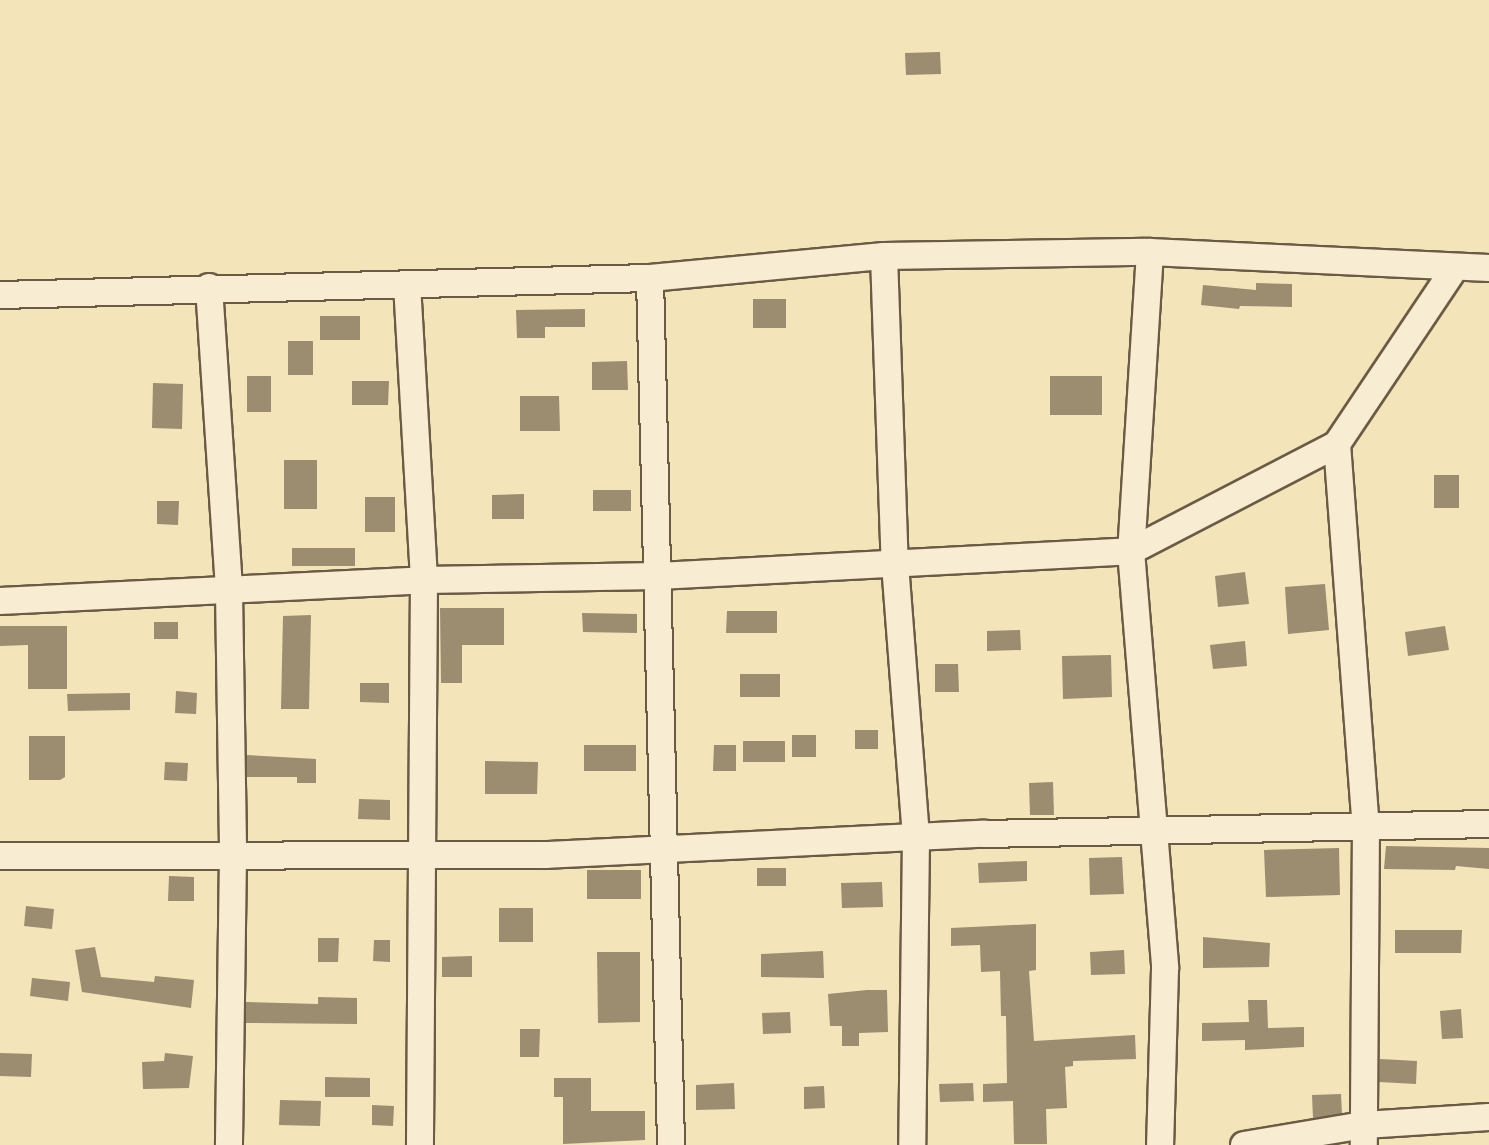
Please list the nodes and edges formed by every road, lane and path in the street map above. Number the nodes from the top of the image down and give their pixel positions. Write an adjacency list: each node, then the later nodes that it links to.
1 (1150, 252): 2 (street); 3 (street); 10 (street)
2 (884, 256): 5 (street); 11 (street)
3 (1455, 268): 4 (street); 9 (street)
4 (1489, 268)
5 (650, 278): 6 (street); 12 (street)
6 (407, 284): 7 (street); 13 (street)
7 (209, 287): 8 (street); 14 (street)
8 (0, 295)
9 (1337, 444): 10 (street); 17 (street)
10 (1131, 551): 11 (street); 18 (street)
11 (895, 564): 12 (street); 19 (street)
12 (657, 576): 13 (street); 20 (street)
13 (424, 580): 14 (street); 22 (street)
14 (229, 592): 15 (street); 21 (street)
15 (0, 601)
16 (1489, 824): 17 (street)
17 (1366, 826): 18 (street); 25 (street)
18 (1152, 831): 19 (street); 30 (street)
19 (916, 837): 20 (street); 29 (street)
20 (665, 849): 22 (street); 28 (street)
21 (233, 855): 22 (street); 23 (street); 26 (street)
22 (419, 855): 27 (street)
23 (0, 856)
24 (1489, 1117): 25 (street)
25 (1364, 1135): 31 (street)
26 (229, 1145)
27 (420, 1145)
28 (671, 1145)
29 (912, 1145)
30 (1160, 1145)
31 (1244, 1145)

